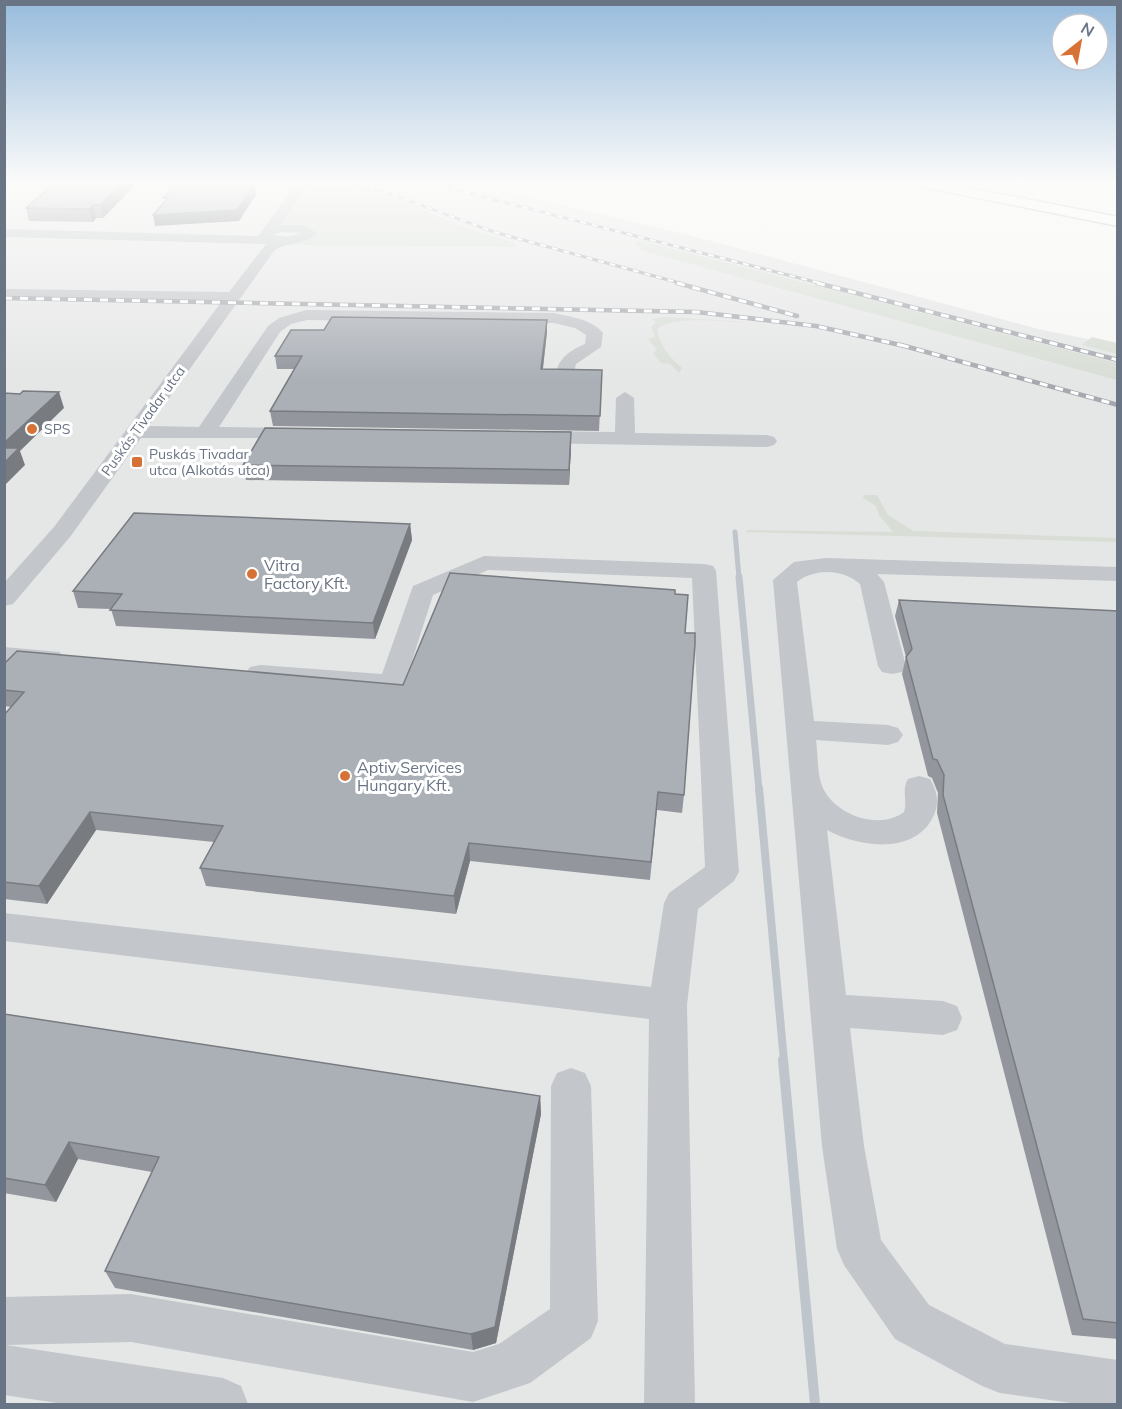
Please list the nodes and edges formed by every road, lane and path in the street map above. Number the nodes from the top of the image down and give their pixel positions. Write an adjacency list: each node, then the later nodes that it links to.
1 (268, 249): 3 (street, Puskás Tivadar utca)
2 (4, 294): 3 (street)
3 (233, 297): 6 (street, Puskás Tivadar utca)
4 (564, 378): 7 (street)
5 (625, 398): 10 (street)
6 (135, 432): 7 (street); 14 (street, Puskás Tivadar utca)
7 (205, 433): 8 (street)
8 (322, 434)
9 (508, 437): 10 (street)
10 (625, 439): 11 (street)
11 (767, 441)
12 (826, 565): 13 (street); 17 (street); 19 (street)
13 (1118, 574)
14 (4, 599)
15 (4, 655): 16 (street)
16 (75, 660)
17 (892, 666)
18 (228, 671): 26 (street)
19 (799, 729): 20 (street); 21 (street)
20 (888, 735)
21 (805, 785): 23 (street); 24 (street)
22 (919, 787): 23 (street)
23 (846, 825): 24 (street)
24 (814, 866): 27 (street)
25 (4, 927): 26 (street)
26 (668, 1005): 34 (street)
27 (829, 1010): 28 (street); 32 (street)
28 (943, 1018)
29 (571, 1086): 30 (street)
30 (4, 1321)
31 (4, 1370): 33 (street)
32 (1118, 1385)
33 (223, 1404)
34 (670, 1404)

